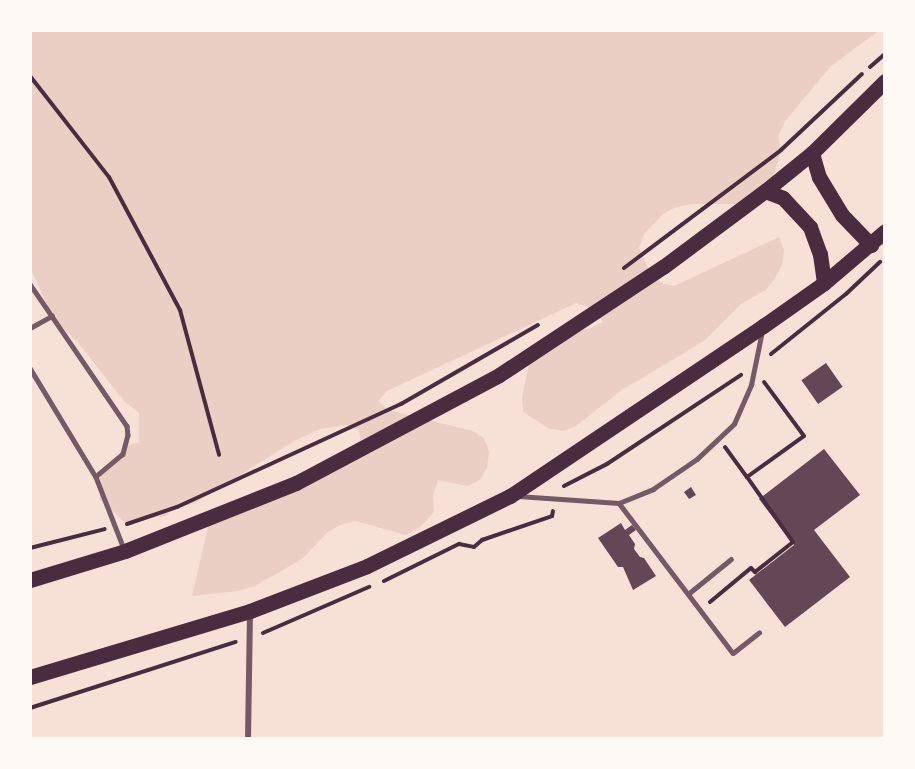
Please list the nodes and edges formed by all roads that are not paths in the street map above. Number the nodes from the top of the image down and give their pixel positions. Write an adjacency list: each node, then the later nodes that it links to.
1 (885, 81): 2 (main road)
2 (812, 153): 3 (main road); 5 (main road)
3 (765, 191): 6 (main road); 15 (main road)
4 (885, 231): 5 (main road)
5 (871, 245): 6 (main road)
6 (824, 283): 9 (main road)
7 (30, 284): 8 (lane)
8 (52, 316): 10 (lane); 12 (lane)
9 (763, 326): 13 (main road); 14 (lane)
10 (30, 328)
11 (30, 368): 12 (lane)
12 (96, 477): 15 (lane)
13 (510, 496): 14 (lane); 19 (main road)
14 (619, 503): 18 (lane)
15 (125, 551): 17 (main road)
16 (731, 559): 18 (lane)
17 (30, 580)
18 (688, 594): 20 (lane)
19 (250, 611): 21 (main road); 22 (street)
20 (759, 633)
21 (30, 676)
22 (248, 739)

